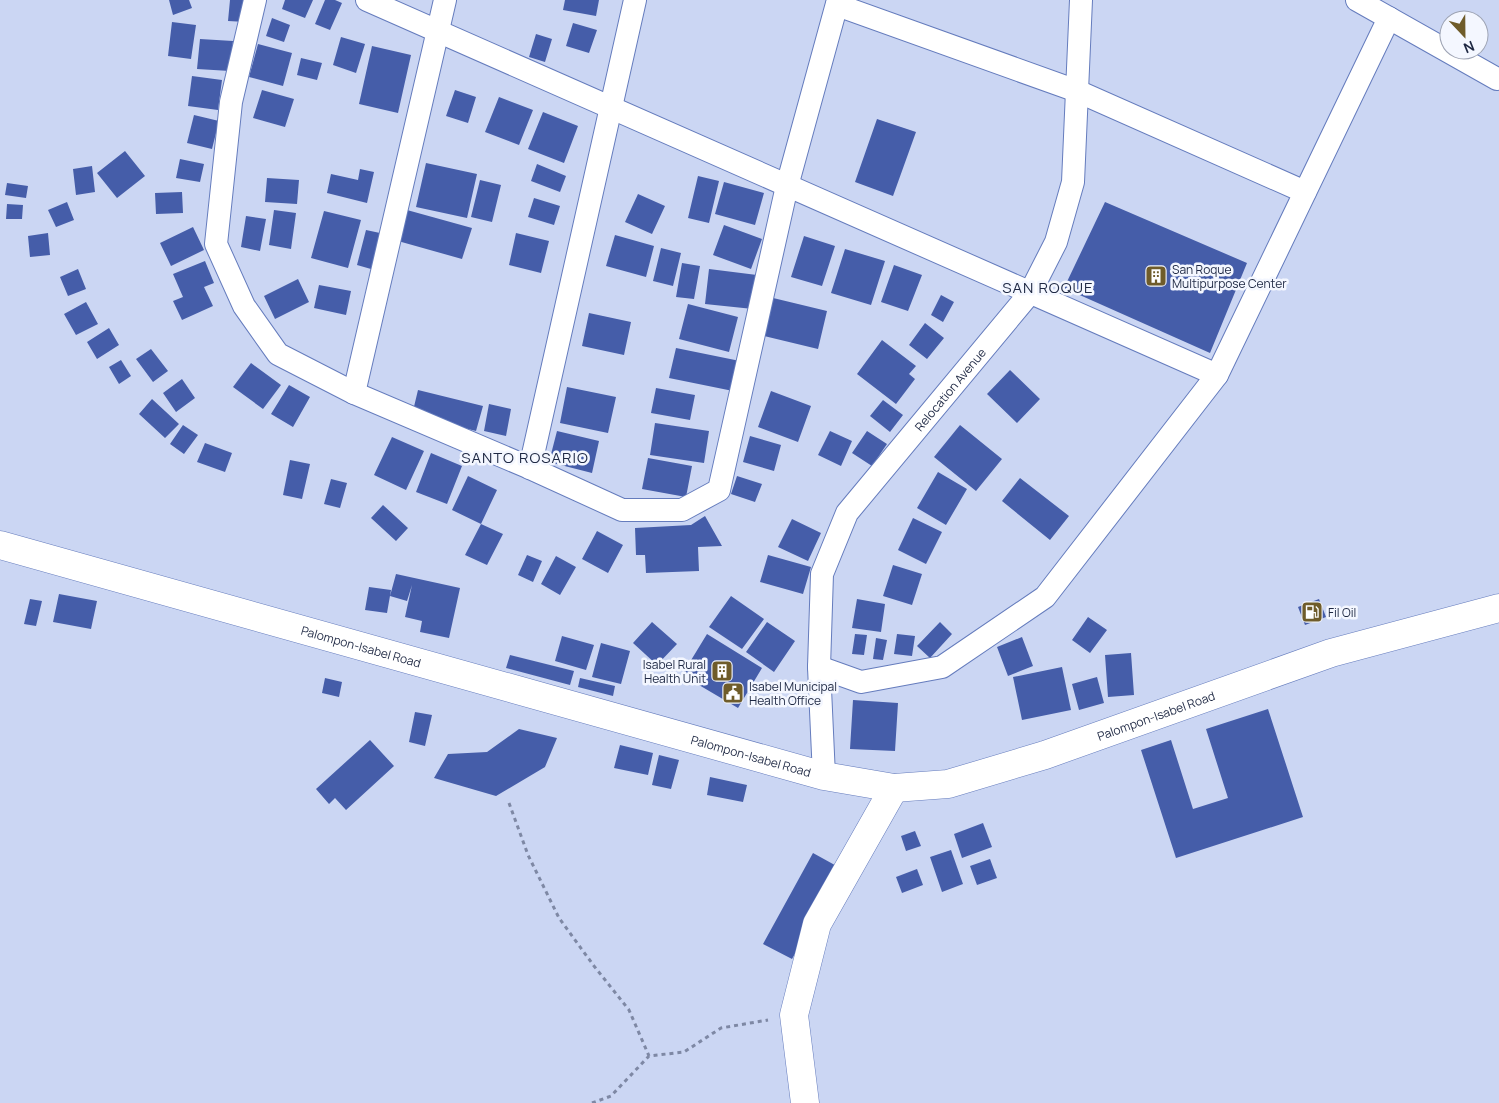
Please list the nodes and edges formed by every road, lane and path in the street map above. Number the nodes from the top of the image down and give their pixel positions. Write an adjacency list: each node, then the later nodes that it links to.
1 (255, 0): 17 (street)
2 (367, 0): 9 (street)
3 (445, 0): 9 (street)
4 (635, 0): 12 (street)
5 (1081, 0): 11 (street, Relocation Avenue)
6 (1357, 0): 8 (street)
7 (838, 2): 11 (street); 13 (street)
8 (1389, 18): 10 (street); 14 (street)
9 (438, 31): 12 (street); 17 (street)
10 (1497, 79)
11 (1077, 91): 14 (street); 15 (street, Relocation Avenue)
12 (610, 108): 13 (street); 18 (street)
13 (787, 186): 15 (street); 18 (street)
14 (1305, 192): 16 (street)
15 (1030, 293): 16 (street); 21 (street, Relocation Avenue)
16 (1217, 375): 21 (street)
17 (354, 393): 18 (street)
18 (530, 468)
19 (0, 544): 22 (main road, Palompon-Isabel Road)
20 (1499, 608): 23 (main road, Palompon-Isabel Road)
21 (819, 667): 22 (street, Relocation Avenue)
22 (824, 776): 23 (main road, Palompon-Isabel Road)
23 (894, 788): 25 (main road)
24 (509, 803): 26 (path)
25 (794, 1015): 26 (path); 28 (main road)
26 (649, 1056): 27 (path)
27 (592, 1103)
28 (805, 1103)

